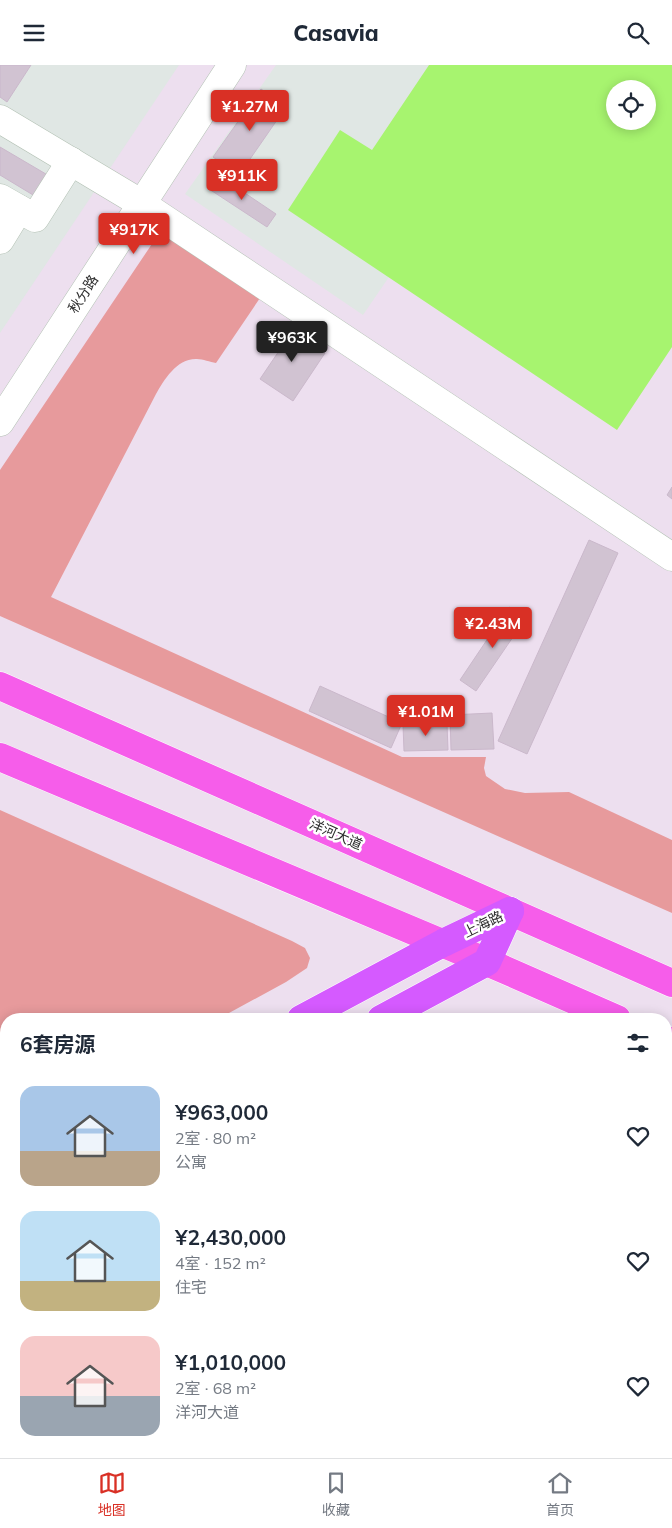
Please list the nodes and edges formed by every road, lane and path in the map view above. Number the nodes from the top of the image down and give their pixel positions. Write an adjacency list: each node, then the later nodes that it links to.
1 (232, 65): 5 (street, 秋分路)
2 (0, 119): 3 (street)
3 (71, 161): 4 (street); 5 (street)
4 (10, 203): 6 (street)
5 (142, 204): 7 (street, 秋分路); 8 (street)
6 (0, 240)
7 (0, 422)
8 (672, 557)
9 (0, 686): 11 (main road, 洋河大道)
10 (0, 757): 12 (main road)
11 (510, 911): 12 (highway, 上海路); 13 (highway, 上海路); 14 (main road, 洋河大道)
12 (443, 943): 13 (main road); 15 (highway, 上海路)
13 (486, 962): 16 (highway); 17 (main road)
14 (672, 983)
15 (312, 1013)
16 (392, 1013)
17 (603, 1013)

